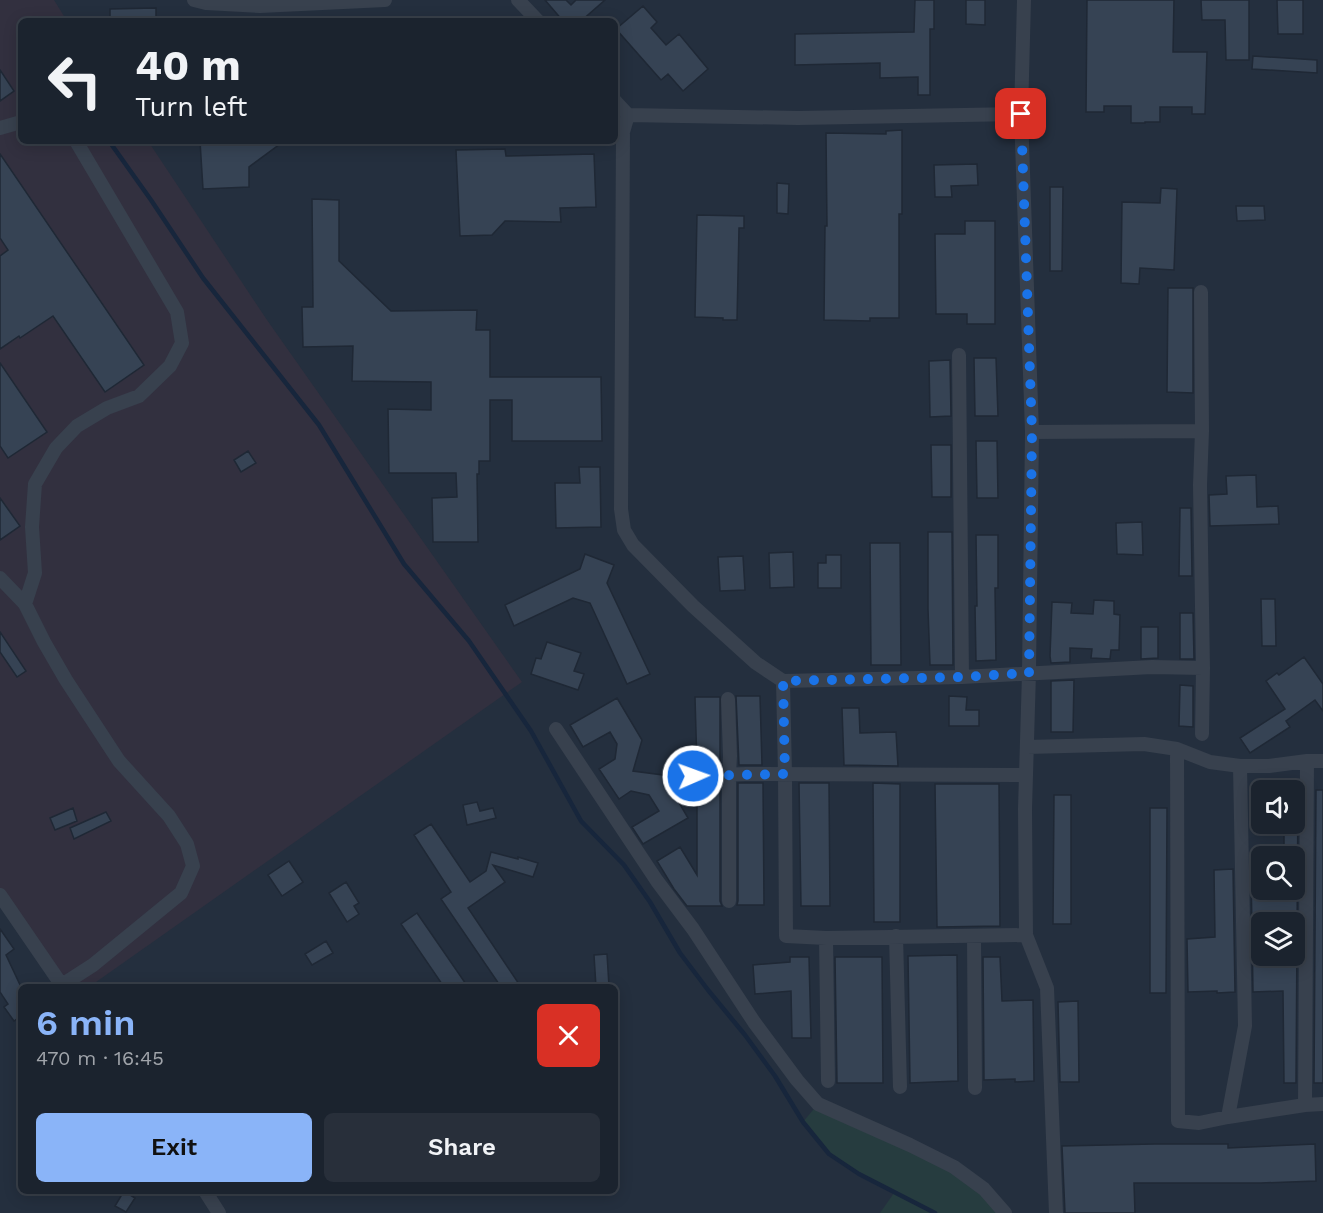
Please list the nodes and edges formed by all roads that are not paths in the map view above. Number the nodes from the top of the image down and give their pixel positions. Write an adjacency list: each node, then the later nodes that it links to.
1 (194, 0): 2 (street)
2 (386, 0)
3 (518, 0): 5 (street)
4 (1024, 0): 7 (street)
5 (535, 18)
6 (618, 104): 8 (street)
7 (1021, 114): 8 (street); 15 (street)
8 (628, 115): 21 (street)
9 (18, 123): 10 (street)
10 (0, 128)
11 (78, 144): 17 (street)
12 (1201, 292): 14 (street)
13 (959, 355): 20 (street)
14 (1202, 431): 15 (street); 18 (street)
15 (1032, 432): 19 (street)
16 (0, 578): 17 (street)
17 (26, 604): 41 (street)
18 (1203, 668): 19 (street); 24 (street)
19 (1029, 673): 20 (street); 25 (street)
20 (962, 677): 21 (street)
21 (783, 681): 31 (street)
22 (728, 699): 30 (street)
23 (556, 729): 50 (street)
24 (1202, 734)
25 (1027, 747): 26 (street); 32 (street)
26 (1177, 749): 29 (street); 47 (street)
27 (1307, 761): 28 (street); 29 (street); 46 (street)
28 (1323, 761)
29 (1240, 766): 47 (street)
30 (729, 774): 31 (street); 33 (street); 35 (street)
31 (785, 774): 32 (street); 39 (street)
32 (1025, 775): 36 (street)
33 (693, 776)
34 (0, 895): 40 (street)
35 (729, 901)
36 (1026, 935): 38 (street); 51 (street)
37 (896, 936): 38 (street); 39 (street); 43 (street)
38 (974, 937): 44 (street)
39 (826, 938): 42 (street)
40 (62, 984)
41 (66, 984)
42 (828, 1081)
43 (900, 1087)
44 (975, 1088)
45 (1323, 1104): 46 (street)
46 (1305, 1105): 47 (street)
47 (1228, 1117)
48 (207, 1194): 49 (street)
49 (219, 1213)
50 (1005, 1213)
51 (1056, 1213)

